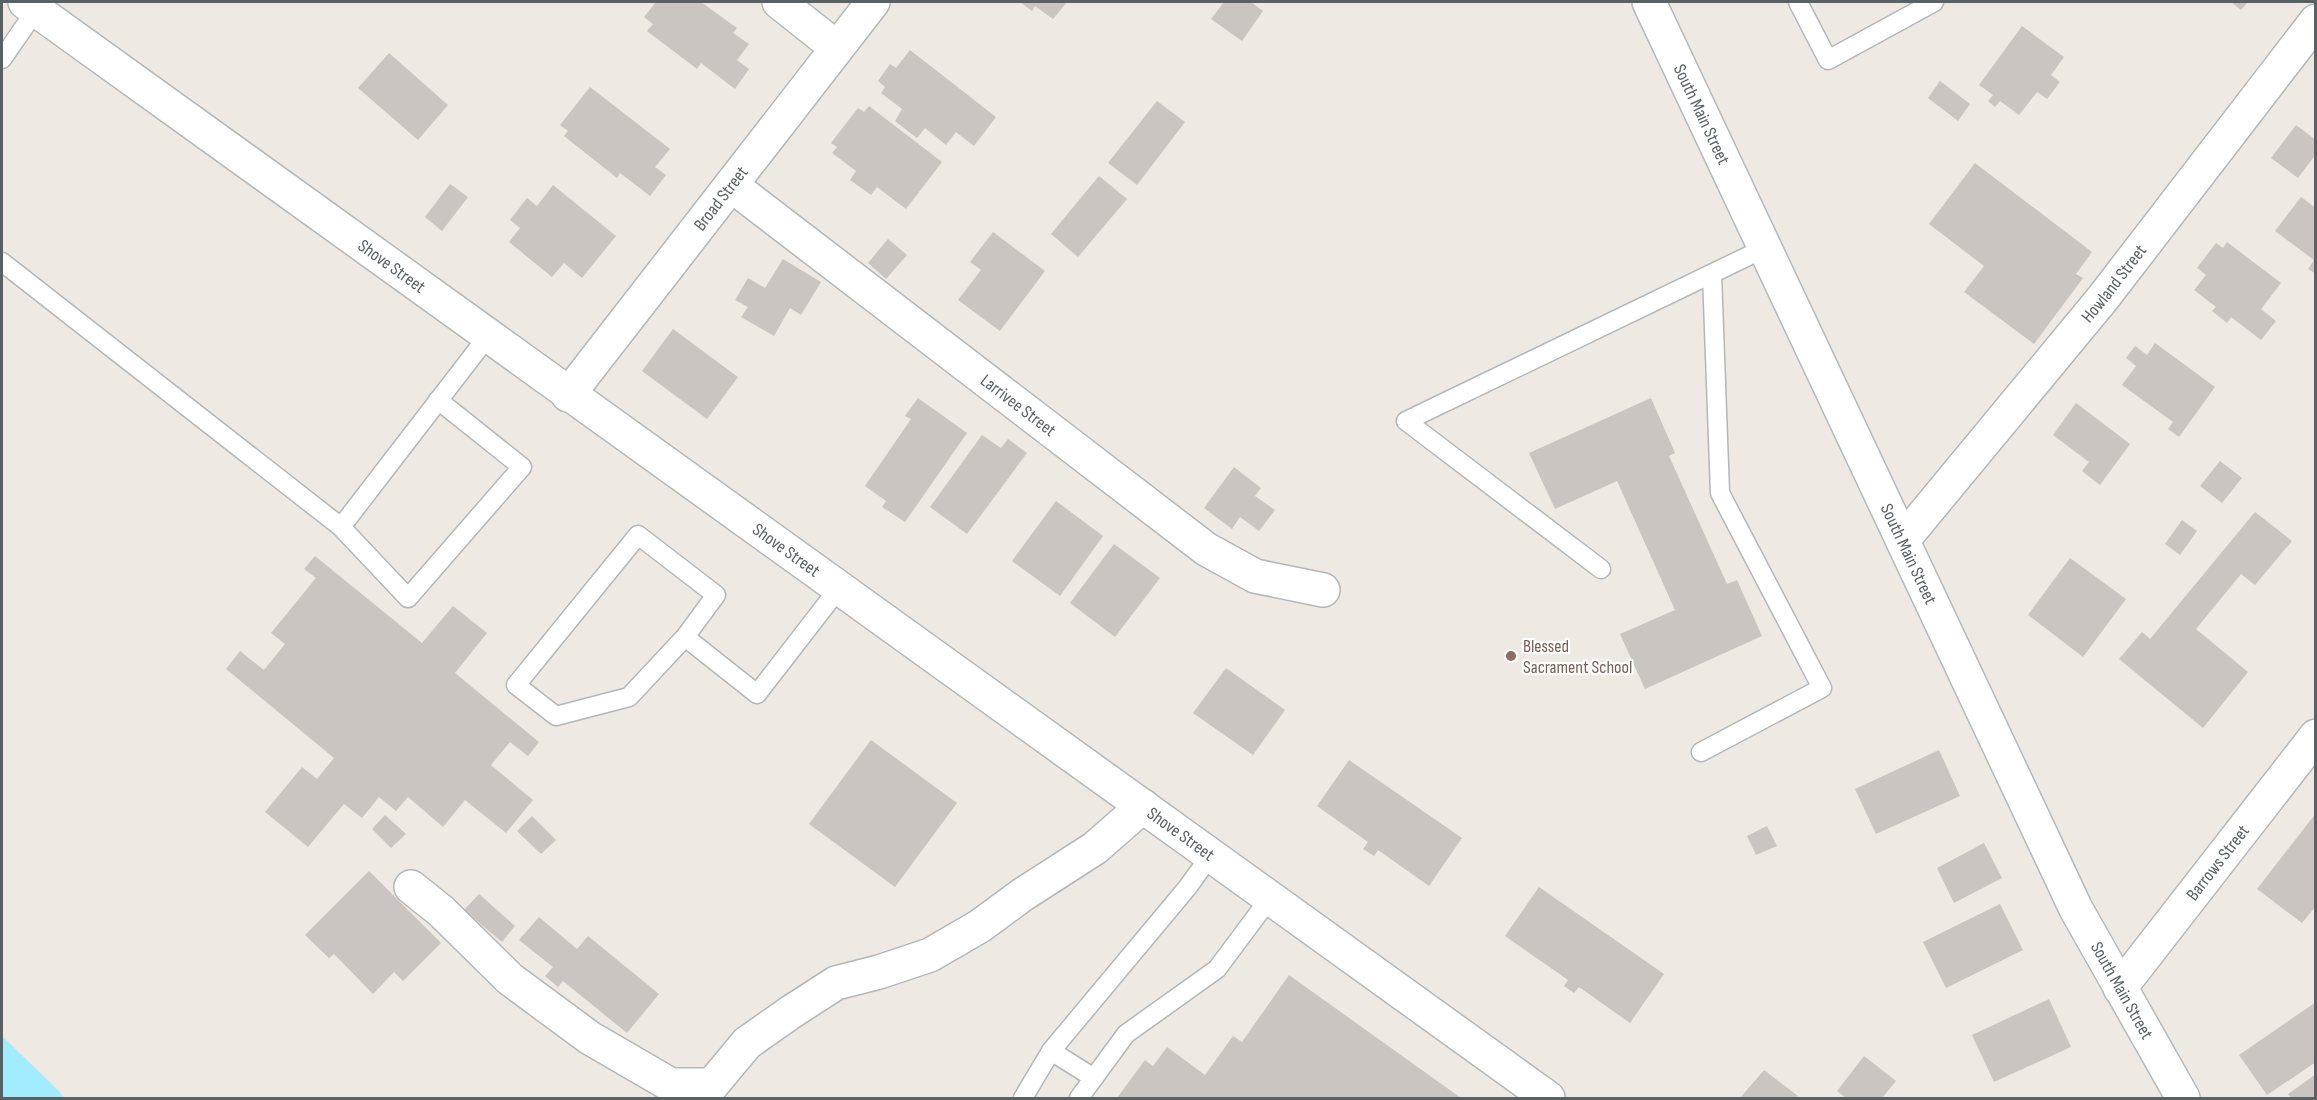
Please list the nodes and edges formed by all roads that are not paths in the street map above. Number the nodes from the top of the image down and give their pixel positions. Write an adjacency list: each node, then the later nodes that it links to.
1 (779, 2): 8 (street)
2 (873, 2): 8 (street, Broad Street)
3 (1649, 2): 11 (street, South Main Street)
4 (1798, 2): 5 (lane)
5 (1934, 2)
6 (30, 6): 9 (lane); 14 (street, Shove Street)
7 (2316, 21): 18 (street, Howland Street)
8 (837, 48): 10 (street, Broad Street)
9 (2, 59)
10 (730, 185): 15 (street, Broad Street); 21 (street, Larrivee Street)
11 (1766, 248): 13 (lane); 18 (street, South Main Street)
12 (2, 262): 17 (lane)
13 (1712, 274): 19 (lane); 24 (lane)
14 (488, 336): 15 (street, Shove Street); 16 (lane)
15 (568, 395): 20 (street, Shove Street)
16 (438, 400): 17 (lane); 17 (lane)
17 (341, 527)
18 (1903, 540): 29 (street, South Main Street)
19 (1601, 569)
20 (838, 588): 22 (lane); 25 (street, Shove Street)
21 (1323, 590)
22 (685, 637): 22 (lane)
23 (2316, 736): 29 (street, Barrows Street)
24 (1701, 752)
25 (1143, 806): 26 (street, Shove Street); 32 (street)
26 (1211, 855): 28 (street, Shove Street); 30 (lane)
27 (411, 887): 32 (street)
28 (1270, 898): 31 (lane); 35 (street, Shove Street)
29 (2120, 988): 36 (street, South Main Street)
30 (1051, 1051): 31 (lane); 33 (lane)
31 (1094, 1078): 34 (lane)
32 (695, 1092)
33 (1023, 1098)
34 (1079, 1098)
35 (1548, 1098)
36 (2183, 1098)

